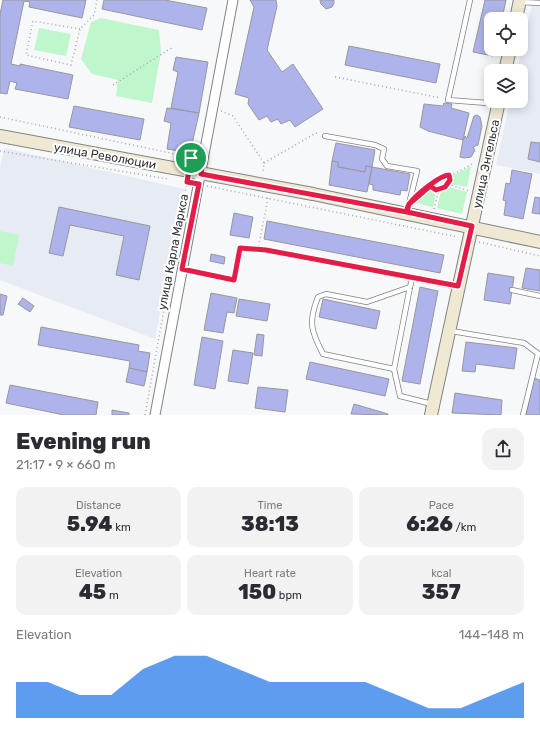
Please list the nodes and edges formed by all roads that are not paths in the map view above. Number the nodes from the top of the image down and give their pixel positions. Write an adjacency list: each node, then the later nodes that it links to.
1 (233, 0): 10 (street, улица Карла Маркса)
2 (470, 0): 6 (lane)
3 (520, 1): 4 (lane); 5 (street)
4 (540, 4)
5 (518, 12)
6 (484, 103)
7 (497, 108): 12 (street, улица Энгельса)
8 (0, 136): 10 (street, улица Революции)
9 (325, 136): 11 (lane)
10 (200, 179): 11 (street, улица Революции); 16 (street, улица Карла Маркса)
11 (408, 208): 12 (street, улица Революции)
12 (472, 226): 13 (street, улица Революции); 18 (street, улица Энгельса)
13 (540, 242)
14 (240, 248): 16 (lane)
15 (266, 250): 17 (lane)
16 (182, 269): 26 (street, улица Карла Маркса)
17 (412, 278): 18 (lane); 19 (lane)
18 (458, 286): 22 (street, улица Энгельса)
19 (410, 287): 24 (lane); 24 (lane)
20 (512, 290): 21 (lane)
21 (540, 296)
22 (449, 331): 23 (lane); 25 (street, улица Энгельса)
23 (539, 354): 27 (lane)
24 (394, 369): 25 (lane)
25 (433, 409)
26 (155, 415)
27 (523, 415)

